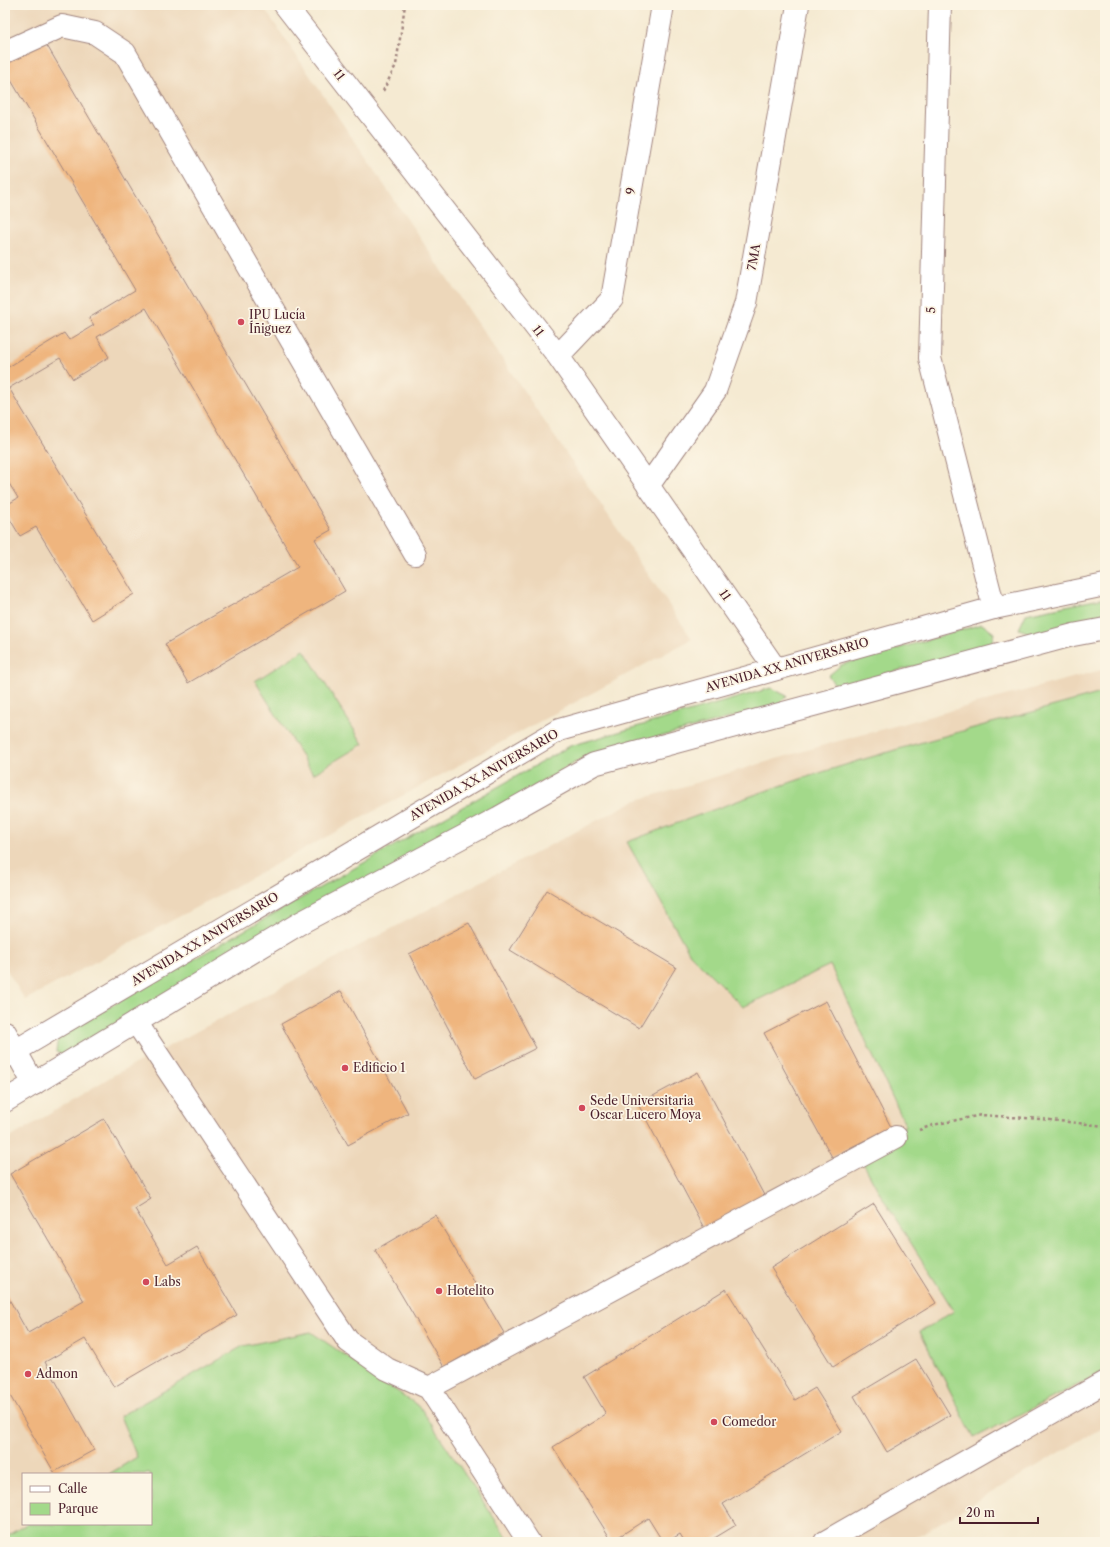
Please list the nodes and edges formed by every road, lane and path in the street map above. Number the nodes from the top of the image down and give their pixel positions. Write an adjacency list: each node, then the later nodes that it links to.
1 (285, 5): 7 (street, 11)
2 (405, 5): 7 (path)
3 (663, 5): 8 (street, 9)
4 (798, 5): 9 (street, 7MA)
5 (940, 5): 12 (street, 5)
6 (5, 52): 10 (street)
7 (370, 115): 8 (street, 11)
8 (558, 356): 9 (street, 11)
9 (648, 486): 14 (street, 11)
10 (415, 554)
11 (1105, 585): 12 (street, AVENIDA XX ANIVERSARIO)
12 (994, 608): 14 (street, AVENIDA XX ANIVERSARIO)
13 (1105, 629): 15 (street)
14 (775, 668): 17 (street, AVENIDA XX ANIVERSARIO)
15 (136, 1022): 18 (street); 23 (street)
16 (5, 1032): 17 (street)
17 (10, 1054): 18 (street)
18 (34, 1084): 19 (street)
19 (5, 1101)
20 (1105, 1126): 21 (path)
21 (896, 1138): 23 (street)
22 (1105, 1382): 25 (street)
23 (429, 1388): 24 (street)
24 (529, 1542)
25 (825, 1542)

